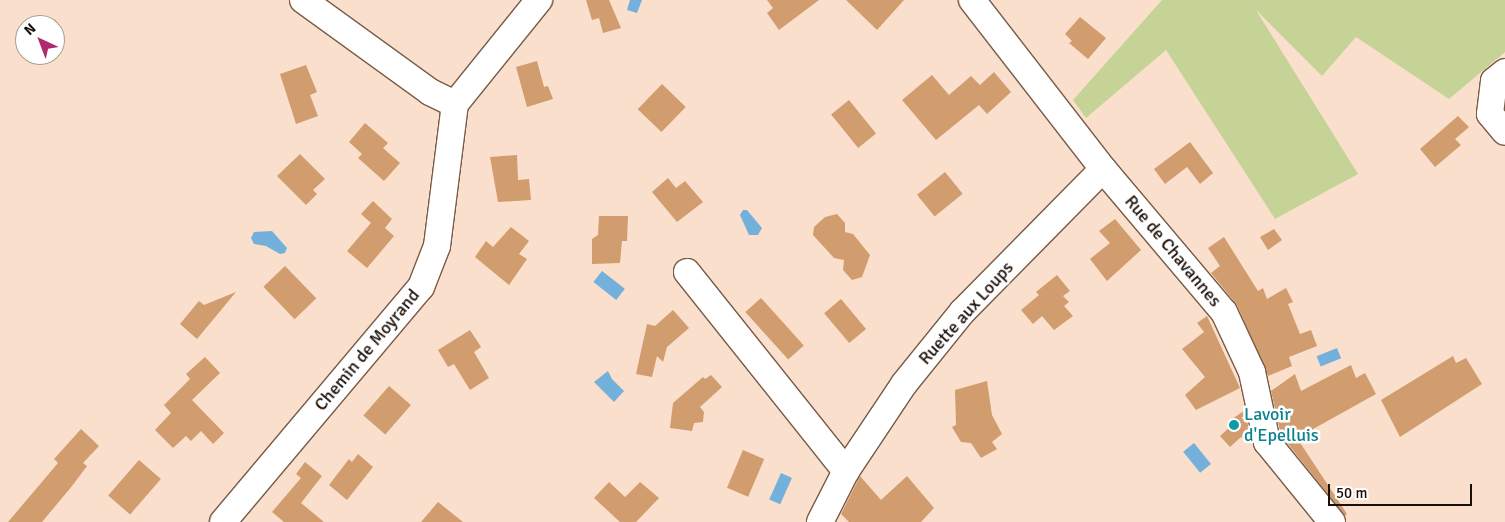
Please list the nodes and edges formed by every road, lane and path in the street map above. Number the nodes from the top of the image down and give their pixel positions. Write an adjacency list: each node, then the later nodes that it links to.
1 (303, 0): 5 (street)
2 (539, 0): 5 (street)
3 (972, 0): 7 (street, Rue de Chavannes)
4 (1505, 72): 6 (street)
5 (455, 104): 10 (street, Chemin de Moyrand)
6 (1505, 132)
7 (1103, 169): 9 (street, Ruette aux Loups); 12 (street, Rue de Chavannes)
8 (687, 272): 9 (street)
9 (846, 471): 11 (street, Ruette aux Loups)
10 (223, 522)
11 (820, 522)
12 (1332, 522)

